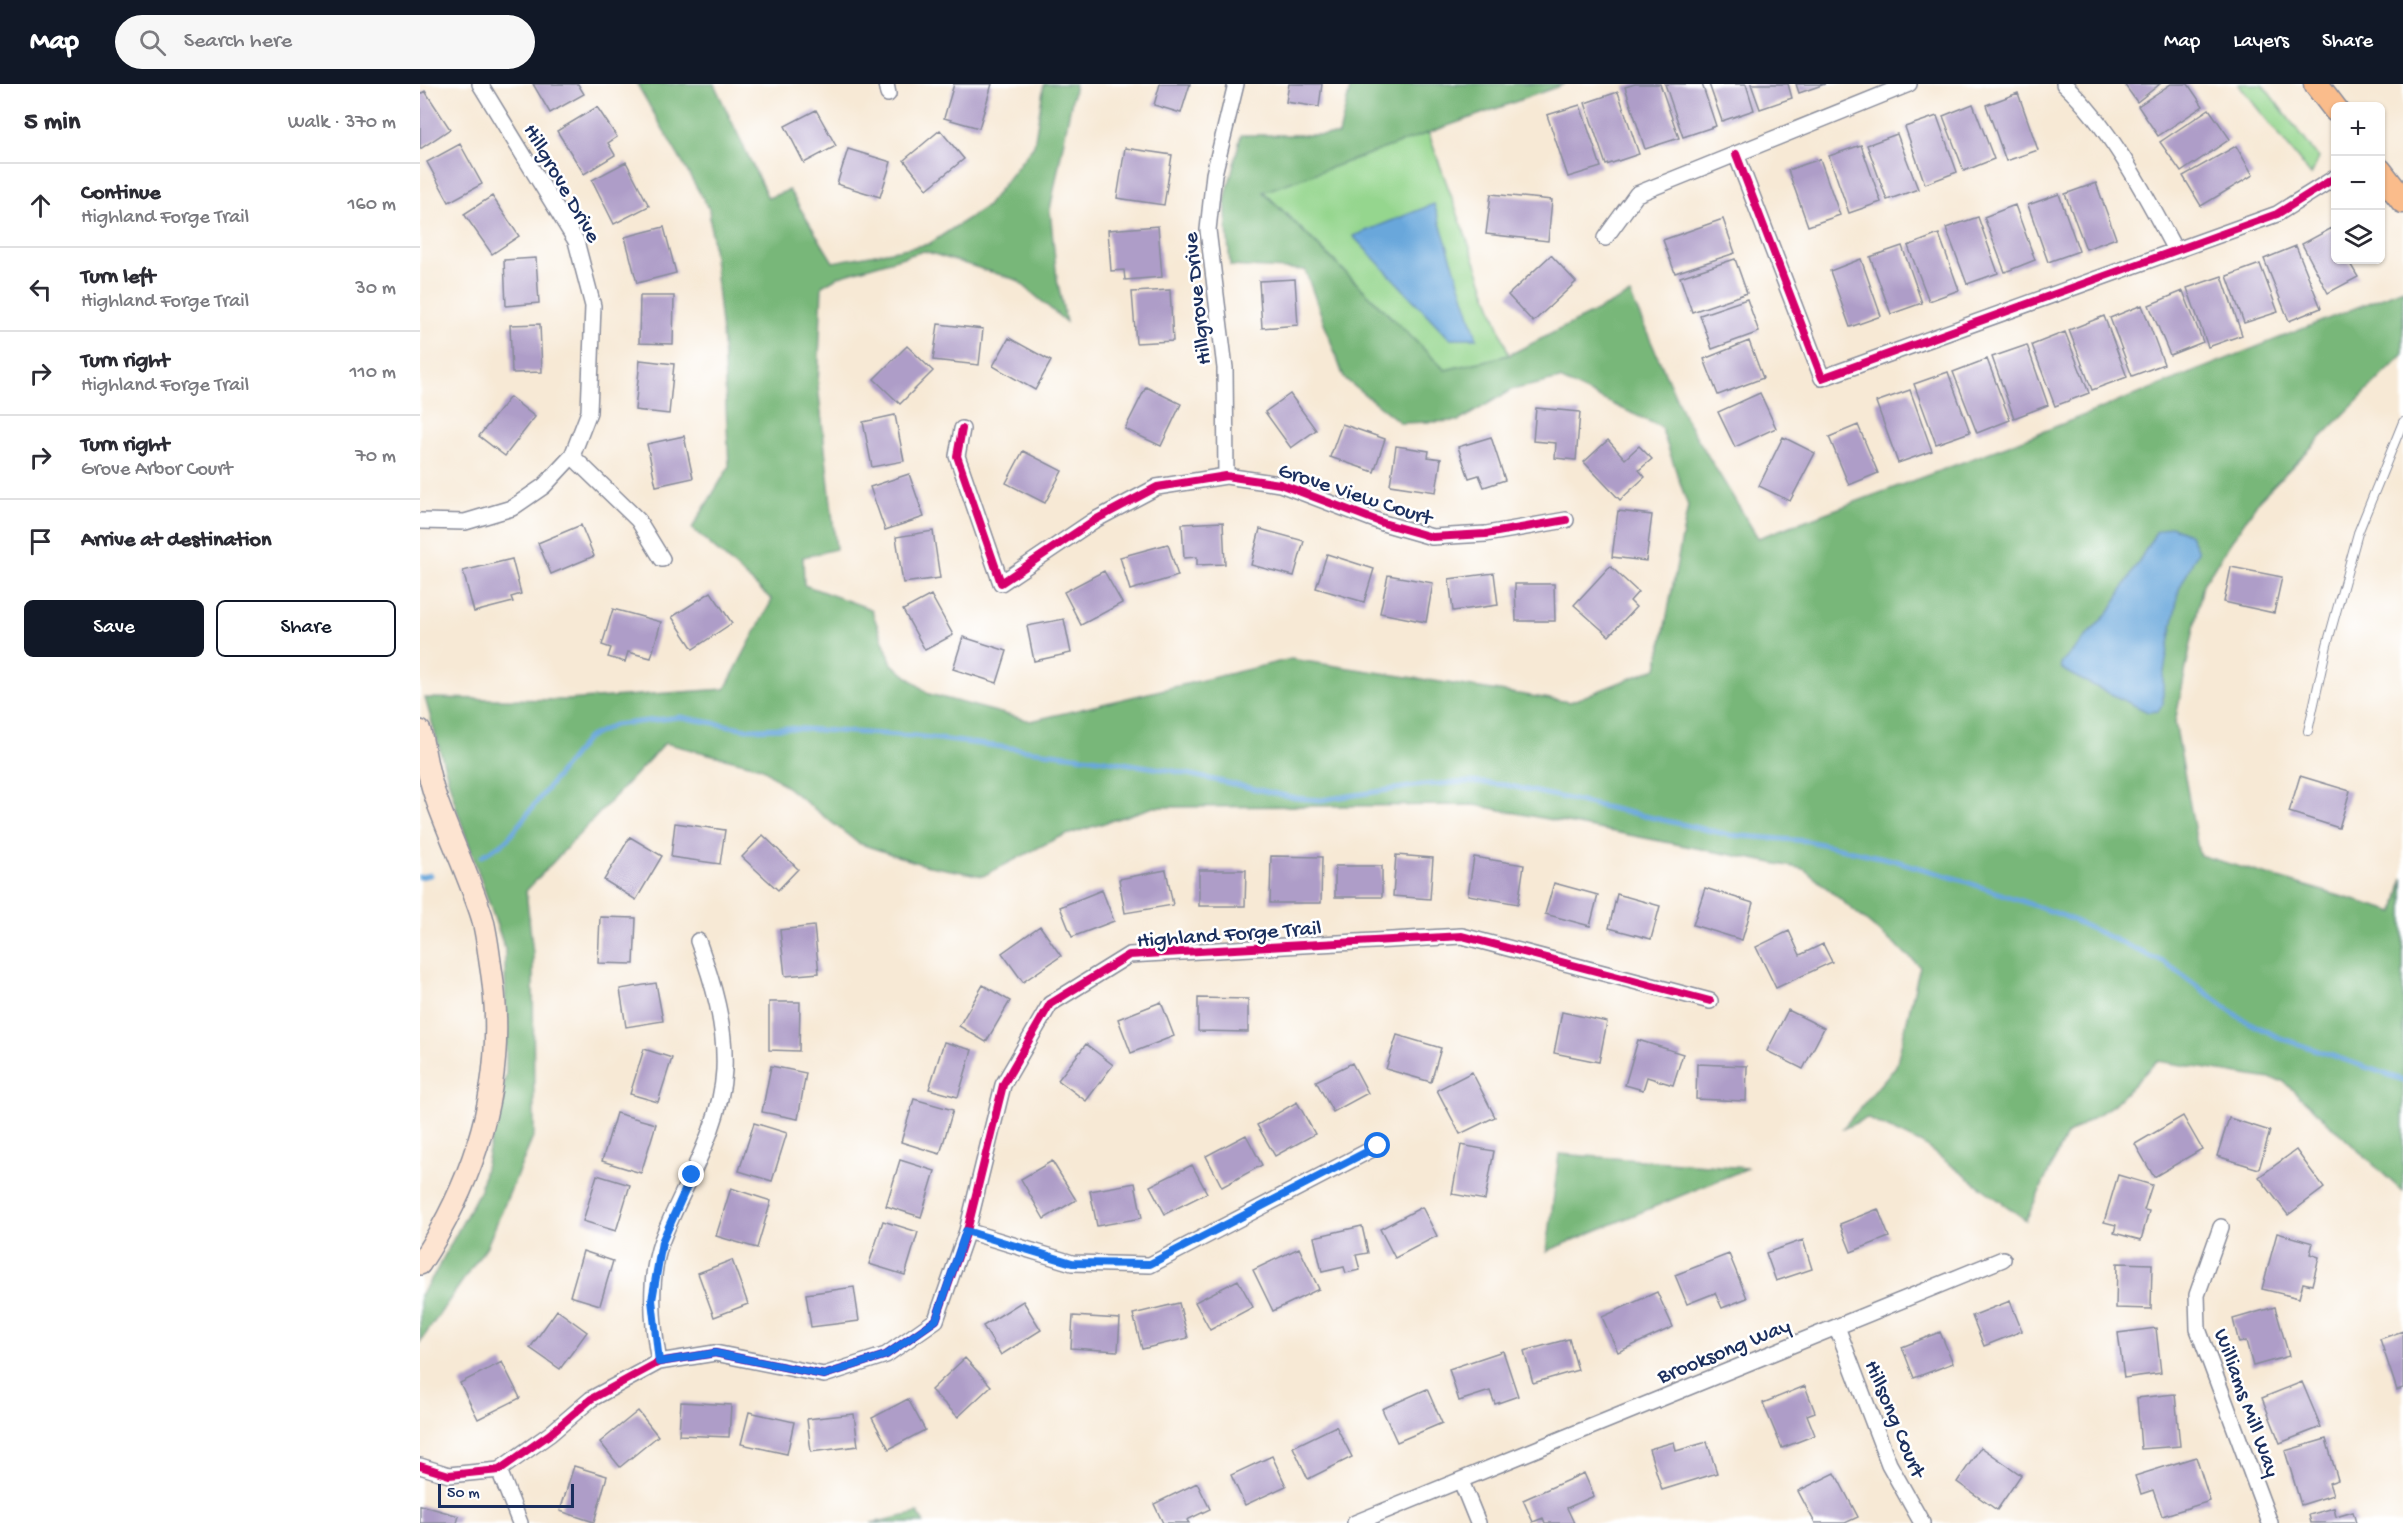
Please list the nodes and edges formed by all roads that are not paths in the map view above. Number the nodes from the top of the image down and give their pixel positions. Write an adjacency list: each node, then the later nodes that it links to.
1 (480, 84): 15 (street, Hillgrove Drive)
2 (1236, 84): 16 (street, Hillgrove Drive)
3 (1909, 84): 7 (street)
4 (2064, 84): 12 (street)
5 (2316, 84): 6 (main road)
6 (2331, 104)
7 (1736, 154): 11 (street); 12 (street)
8 (2385, 178): 10 (main road)
9 (2331, 180): 12 (street)
10 (2403, 201)
11 (1605, 238)
12 (2175, 250)
13 (2403, 422): 21 (lane)
14 (962, 429): 16 (street, Grove View Court)
15 (572, 456): 18 (street, Hillgrove Drive); 19 (street)
16 (1226, 476): 17 (street, Grove View Court)
17 (1566, 520)
18 (420, 521)
19 (662, 559)
20 (420, 731): 28 (street)
21 (2308, 731)
22 (698, 941): 30 (street)
23 (1710, 1001): 26 (street, Highland Forge Trail)
24 (1378, 1146): 26 (street)
25 (2221, 1227): 38 (street, Williams Mill Way)
26 (966, 1231): 30 (street, Highland Forge Trail)
27 (2003, 1259): 29 (street, Brooksong Way)
28 (420, 1264)
29 (1837, 1327): 33 (street, Brooksong Way); 37 (street, Hillsong Court)
30 (659, 1362): 32 (street, Highland Forge Trail)
31 (420, 1466): 32 (street, Highland Forge Trail)
32 (499, 1470): 34 (street)
33 (1461, 1481): 35 (street, Brooksong Way); 36 (street)
34 (520, 1523)
35 (1355, 1523)
36 (1479, 1523)
37 (1922, 1523)
38 (2270, 1523)

